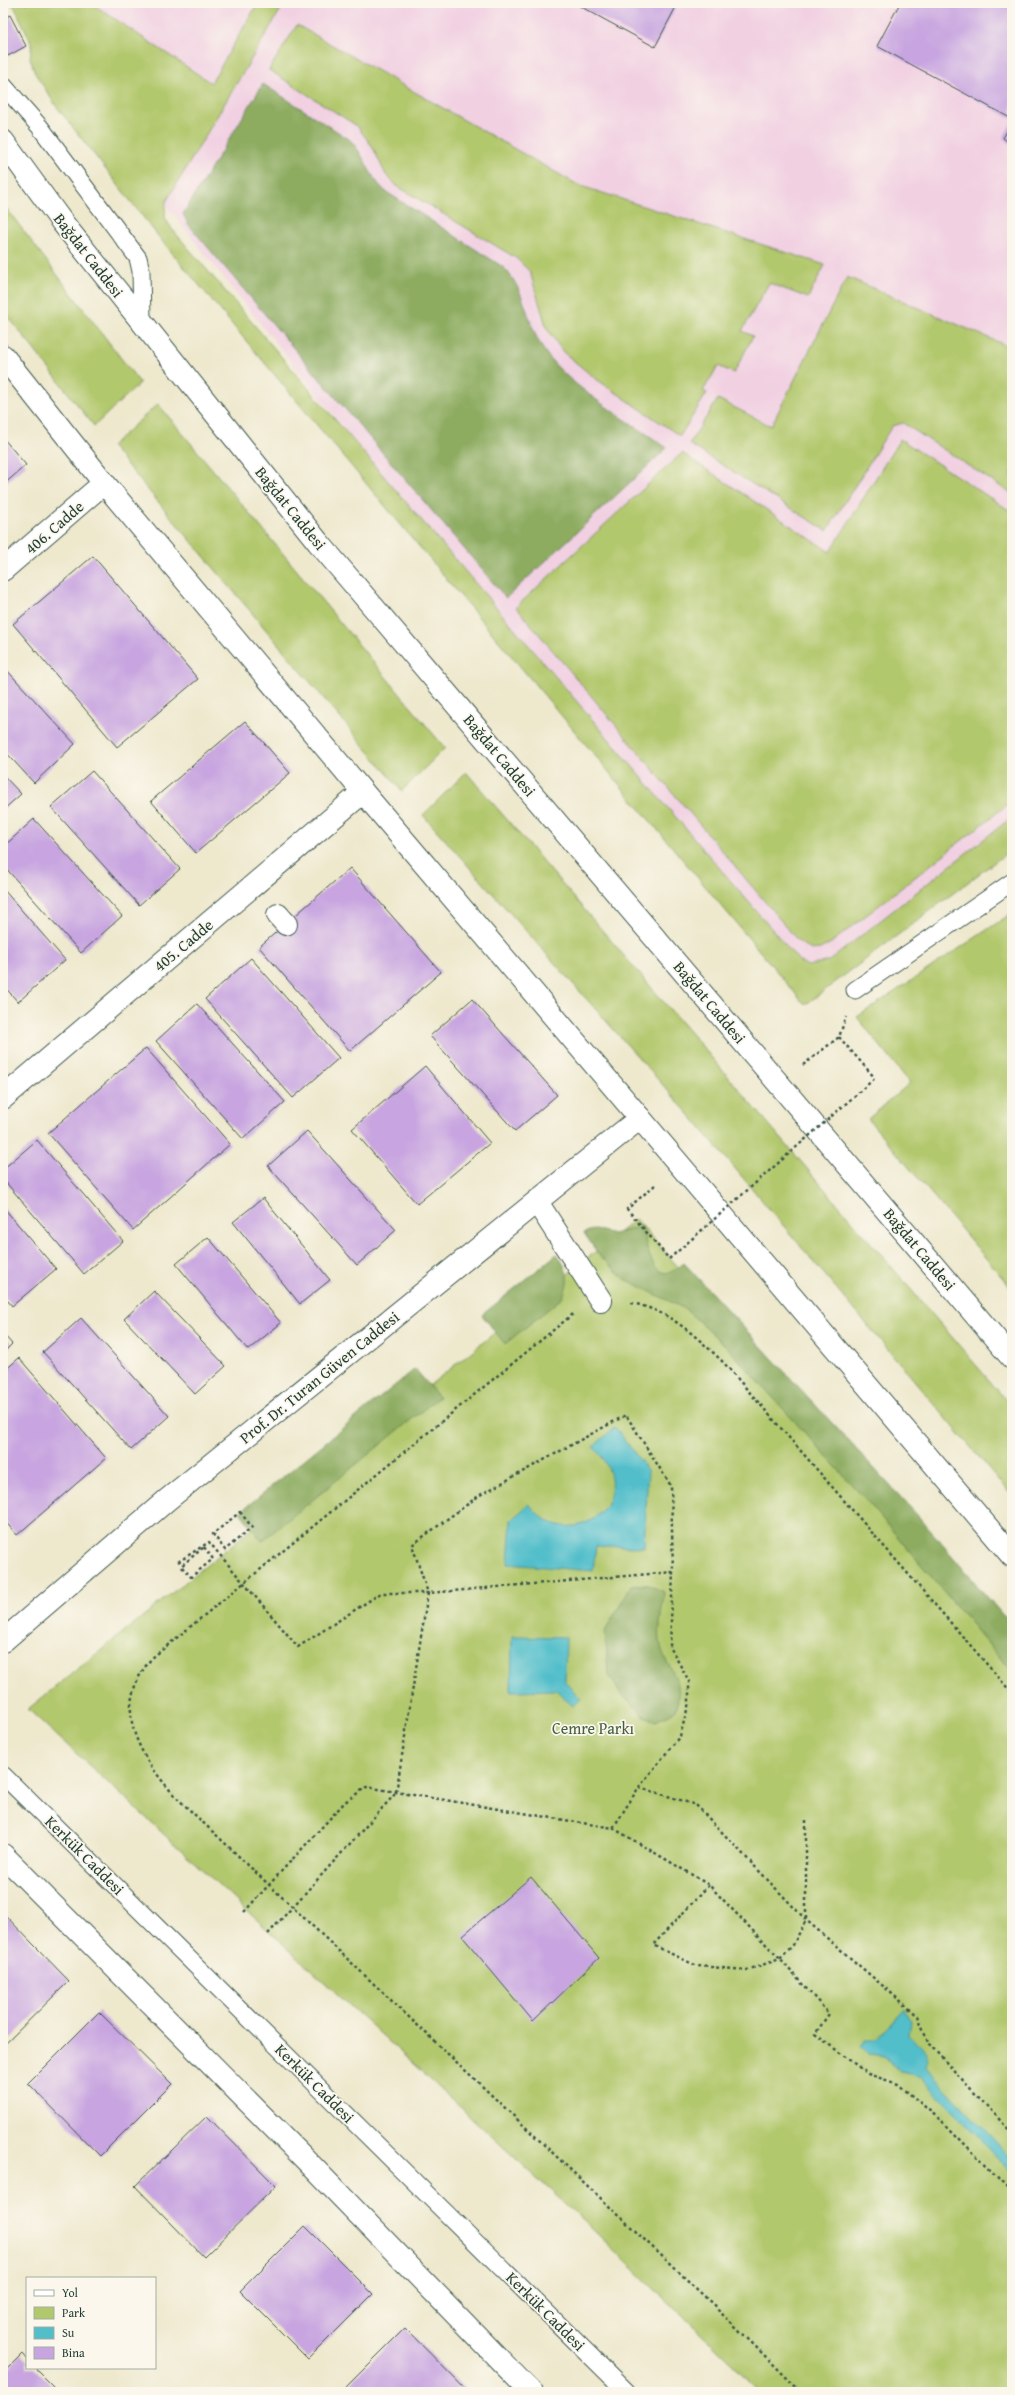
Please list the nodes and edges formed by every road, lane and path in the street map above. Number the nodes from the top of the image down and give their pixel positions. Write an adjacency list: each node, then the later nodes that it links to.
1 (3, 85): 3 (lane)
2 (3, 141): 3 (main road, Bağdat Caddesi)
3 (142, 321): 10 (main road, Bağdat Caddesi)
4 (3, 356): 5 (main road)
5 (104, 484): 6 (main road, 406. Cadde); 7 (main road)
6 (3, 570)
7 (363, 792): 11 (main road, 405. Cadde); 12 (main road)
8 (1012, 882): 9 (lane)
9 (855, 990)
10 (780, 1084): 13 (path, bridge); 16 (main road, Bağdat Caddesi)
11 (3, 1098)
12 (640, 1118): 13 (main road); 14 (main road, Prof. Dr. Turan Güven Caddesi)
13 (679, 1166): 18 (main road)
14 (537, 1202): 15 (main road); 24 (main road, Prof. Dr. Turan Güven Caddesi)
15 (601, 1301): 22 (path); 25 (path)
16 (1012, 1358)
17 (225, 1550): 17 (path)
18 (1012, 1556)
19 (178, 1562): 22 (path)
20 (673, 1572): 23 (path); 23 (path); 27 (path)
21 (191, 1577): 21 (path)
22 (244, 1583): 23 (path); 32 (path)
23 (428, 1593): 28 (path)
24 (3, 1641)
25 (1012, 1693)
26 (3, 1774): 42 (lane, Kerkük Caddesi)
27 (639, 1787): 30 (path); 36 (path)
28 (396, 1793): 30 (path); 32 (path); 34 (path)
29 (806, 1818): 36 (path)
30 (613, 1828): 33 (path)
31 (3, 1855): 41 (main road)
32 (269, 1885): 34 (path); 35 (path)
33 (709, 1885): 38 (path); 38 (path)
34 (293, 1908): 37 (path); 43 (path)
35 (244, 1912)
36 (806, 1920): 38 (path); 39 (path)
37 (268, 1934)
38 (780, 1959): 40 (path)
39 (1012, 2133)
40 (1012, 2192)
41 (531, 2392)
42 (627, 2392)
43 (801, 2392)

